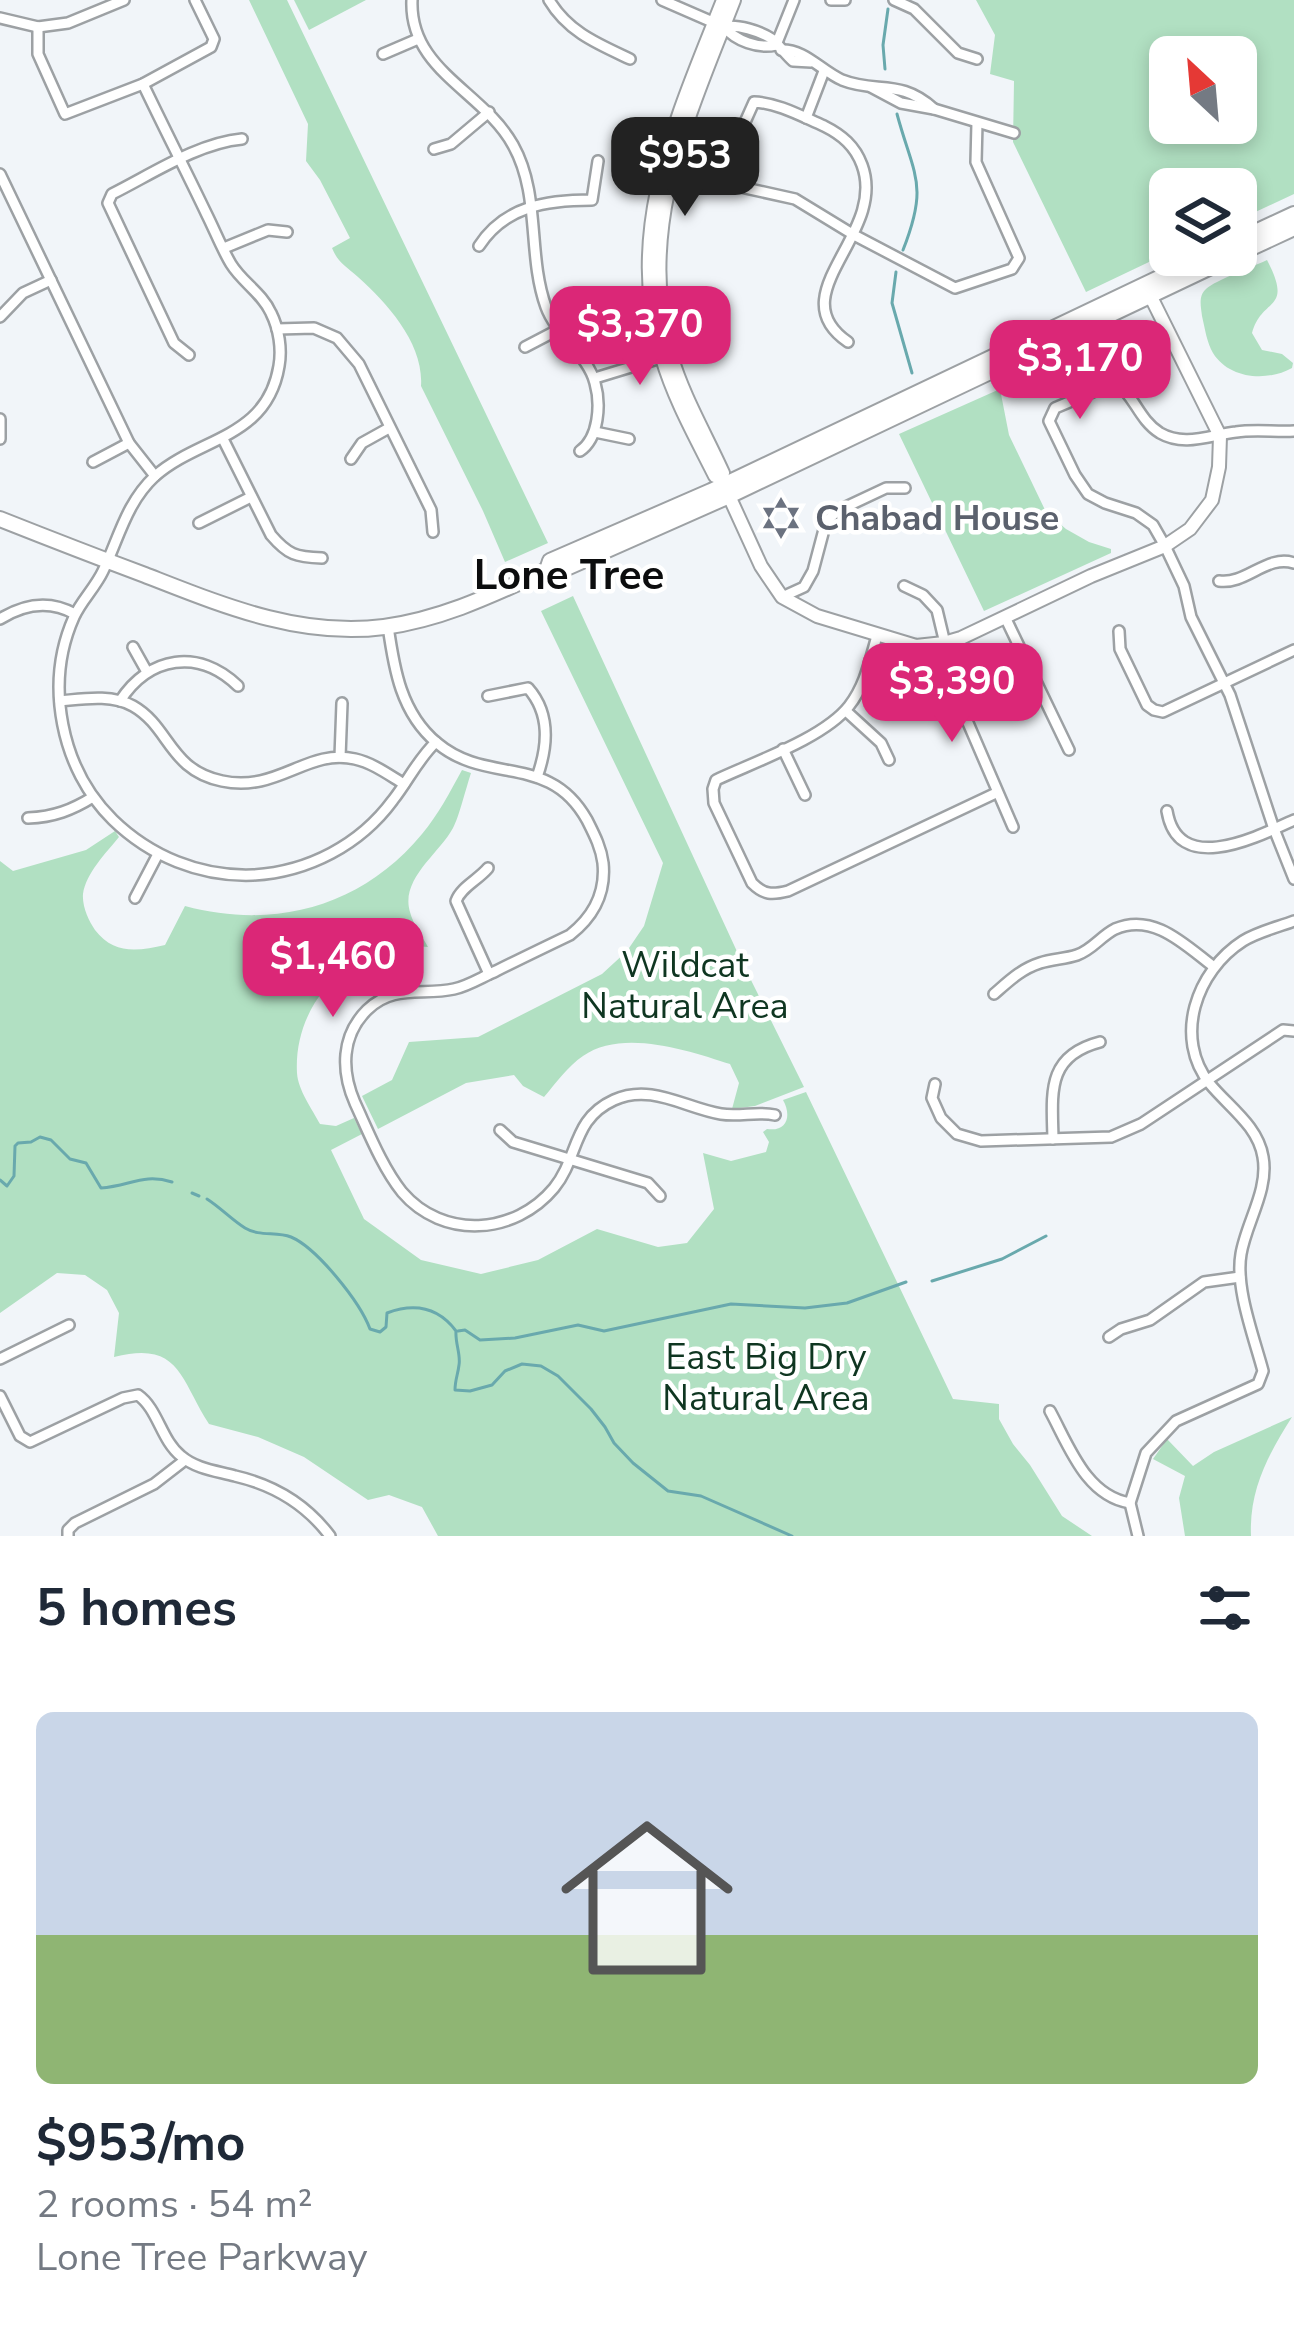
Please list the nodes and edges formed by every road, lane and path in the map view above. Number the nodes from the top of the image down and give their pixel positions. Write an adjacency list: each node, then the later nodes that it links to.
1 (124, 0): 14 (street)
2 (195, 0): 21 (street)
3 (412, 0): 15 (street)
4 (549, 0): 18 (street)
5 (662, 0): 13 (street)
6 (723, 0): 13 (street)
7 (734, 0): 13 (street)
8 (794, 0): 16 (street)
9 (830, 0): 10 (street)
10 (845, 0)
11 (895, 0): 19 (street)
12 (0, 18): 14 (street)
13 (719, 25): 16 (street); 52 (street)
14 (38, 27): 21 (street)
15 (418, 39): 17 (street); 22 (street)
16 (779, 47): 20 (street)
17 (383, 54)
18 (630, 59)
19 (977, 59)
20 (824, 71): 23 (street); 24 (street)
21 (143, 84): 28 (street)
22 (489, 112): 27 (street); 32 (street)
23 (806, 118): 37 (street); 37 (street)
24 (977, 123): 25 (street); 37 (street)
25 (1013, 134)
26 (242, 140): 28 (street)
27 (434, 149)
28 (180, 160): 40 (street); 51 (street)
29 (598, 161): 32 (street)
30 (0, 173): 31 (street)
31 (5, 196): 43 (street)
32 (532, 207): 39 (street); 48 (street)
33 (1294, 214): 35 (main road)
34 (1294, 228): 38 (main road)
35 (1257, 231)
36 (287, 232): 40 (street)
37 (854, 235): 49 (street)
38 (1257, 245)
39 (479, 246)
40 (224, 248): 47 (street)
41 (1173, 276): 44 (main road)
42 (1185, 276): 44 (main road)
43 (51, 280): 46 (street); 62 (street)
44 (1149, 291): 58 (street); 67 (main road)
45 (592, 312): 48 (street)
46 (0, 316)
47 (277, 328): 55 (street); 60 (street)
48 (558, 331): 50 (street); 53 (street)
49 (848, 342)
50 (525, 347)
51 (189, 355)
52 (666, 357): 53 (street); 67 (street)
53 (595, 378): 57 (street)
54 (0, 419): 59 (street)
55 (389, 428): 64 (street); 72 (street)
56 (1294, 431): 58 (street)
57 (595, 432): 61 (street); 63 (street)
58 (1220, 436): 73 (street); 73 (street)
59 (0, 439)
60 (223, 439): 66 (street); 69 (street)
61 (629, 439)
62 (129, 443): 65 (street); 66 (street)
63 (580, 451)
64 (351, 459)
65 (93, 462)
66 (155, 476): 75 (street)
67 (725, 486): 79 (street); 83 (main road)
68 (905, 488): 79 (street)
69 (251, 496): 71 (street); 74 (street)
70 (0, 519): 75 (main road)
71 (200, 523)
72 (433, 532)
73 (1165, 546): 81 (street); 90 (street)
74 (322, 558)
75 (107, 561): 80 (street); 83 (main road)
76 (1294, 562): 77 (street)
77 (1219, 581)
78 (904, 586): 86 (street)
79 (782, 597): 85 (street)
80 (75, 614): 82 (street); 93 (street)
81 (1005, 616): 86 (street); 99 (street)
82 (0, 619)
83 (388, 626): 97 (street)
84 (1119, 631): 90 (street)
85 (877, 636): 86 (street); 96 (street)
86 (944, 644): 104 (street)
87 (133, 647): 89 (street)
88 (1294, 650): 90 (street)
89 (148, 672): 91 (street); 94 (street)
90 (1225, 682): 111 (street)
91 (238, 686)
92 (488, 696): 102 (street)
93 (60, 700): 94 (street); 106 (street)
94 (120, 701): 100 (street)
95 (342, 703): 100 (street)
96 (846, 711): 98 (street); 101 (street)
97 (436, 742): 102 (street); 103 (street)
98 (783, 749): 104 (street); 105 (street)
99 (1069, 750)
100 (340, 757): 103 (street)
101 (889, 760)
102 (537, 777): 118 (street)
103 (404, 784): 112 (street)
104 (996, 793): 110 (street)
105 (806, 795)
106 (93, 797): 108 (street); 112 (street)
107 (1167, 812): 111 (street)
108 (28, 818)
109 (1294, 820): 111 (street)
110 (1013, 826)
111 (1274, 829): 114 (street)
112 (158, 854): 115 (street)
113 (488, 868): 118 (street)
114 (1294, 879)
115 (135, 898)
116 (1294, 921): 117 (street)
117 (1214, 967): 119 (street); 122 (street)
118 (489, 974): 127 (street)
119 (994, 994)
120 (1294, 1031): 122 (street)
121 (1100, 1042): 126 (street)
122 (1206, 1080): 126 (street); 129 (street)
123 (935, 1084): 126 (street)
124 (775, 1115): 127 (street)
125 (500, 1130): 127 (street)
126 (1053, 1139)
127 (569, 1159): 128 (street)
128 (660, 1196)
129 (1240, 1277): 131 (street); 136 (street)
130 (70, 1325): 132 (street)
131 (1109, 1337)
132 (0, 1359)
133 (0, 1396): 135 (street)
134 (1049, 1412): 136 (street)
135 (185, 1460): 137 (street); 138 (street)
136 (1130, 1503): 139 (street)
137 (68, 1536)
138 (330, 1536)
139 (1138, 1536)

